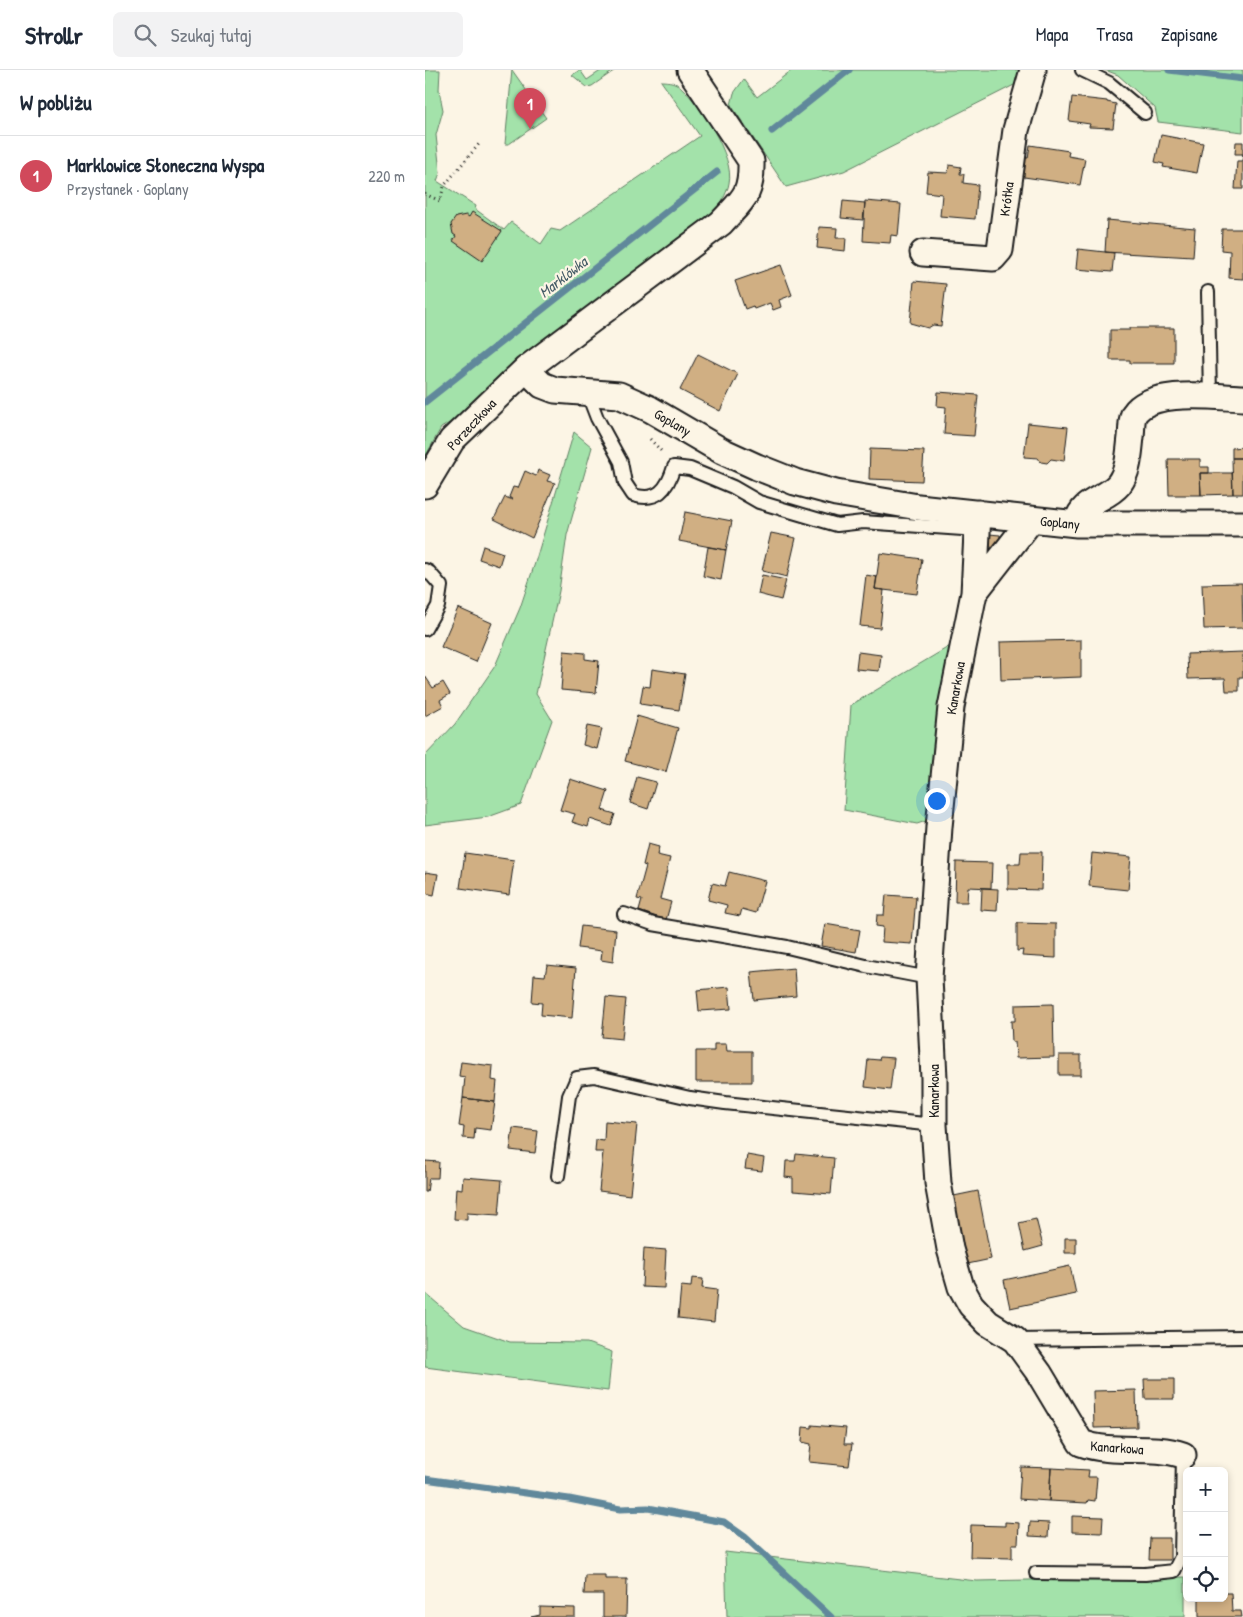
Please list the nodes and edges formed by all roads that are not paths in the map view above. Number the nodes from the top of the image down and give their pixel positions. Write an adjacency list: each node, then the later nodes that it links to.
1 (690, 70): 7 (street)
2 (1033, 70): 5 (street, Krótka)
3 (1083, 70): 4 (lane)
4 (1145, 113)
5 (923, 253)
6 (1209, 292): 9 (lane)
7 (526, 369): 8 (street, Goplany); 11 (street, Porzeczkowa)
8 (587, 392): 13 (street, Goplany); 13 (lane)
9 (1210, 397): 10 (street); 14 (street)
10 (1243, 398)
11 (425, 485)
12 (1031, 520): 13 (street, Goplany); 14 (street, Goplany); 17 (street, Kanarkowa)
13 (978, 521): 17 (street, Kanarkowa)
14 (1077, 524): 15 (street, Goplany)
15 (1243, 524)
16 (425, 570): 18 (lane)
17 (974, 593): 20 (street, Kanarkowa)
18 (425, 629)
19 (624, 914): 20 (lane)
20 (929, 978): 21 (street, Kanarkowa)
21 (934, 1125): 22 (lane); 24 (street, Kanarkowa)
22 (557, 1176)
23 (1243, 1338): 24 (lane)
24 (1015, 1340): 25 (street, Kanarkowa)
25 (1183, 1455): 26 (lane)
26 (1036, 1573)

